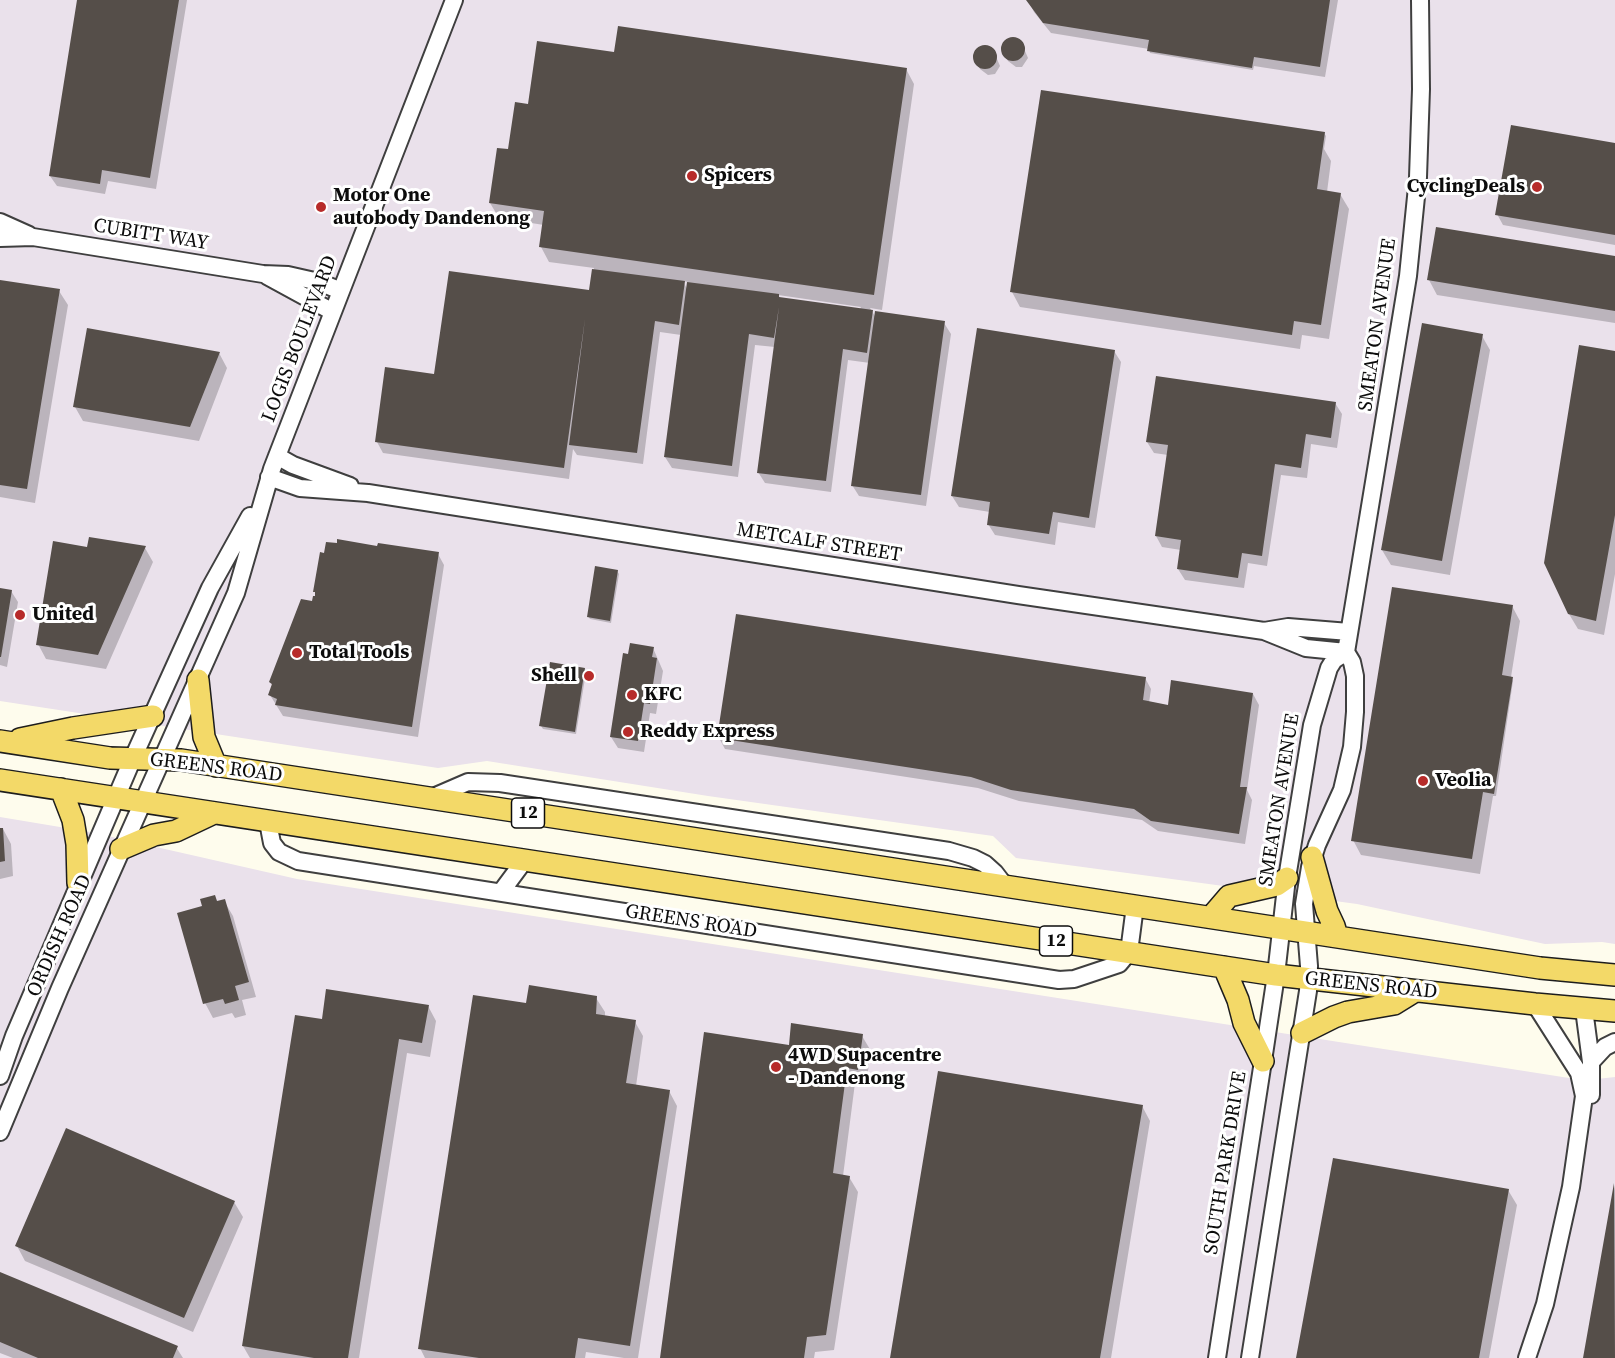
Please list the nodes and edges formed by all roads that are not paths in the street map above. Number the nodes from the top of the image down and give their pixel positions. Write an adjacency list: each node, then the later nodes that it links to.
1 (454, 0): 7 (street, LOGIS BOULEVARD)
2 (1420, 0): 13 (street, SMEATON AVENUE)
3 (0, 222): 4 (street, CUBITT WAY)
4 (33, 237): 5 (street, CUBITT WAY); 6 (street, CUBITT WAY)
5 (0, 238)
6 (263, 274): 7 (street, CUBITT WAY); 8 (street, CUBITT WAY)
7 (341, 291): 8 (street, LOGIS BOULEVARD)
8 (333, 312): 9 (street, LOGIS BOULEVARD)
9 (277, 456): 10 (street, LOGIS BOULEVARD); 11 (street, METCALF STREET)
10 (266, 484): 11 (street, METCALF STREET); 15 (street, LOGIS BOULEVARD); 16 (street, LOGIS BOULEVARD)
11 (368, 493): 12 (street, METCALF STREET)
12 (1263, 630): 13 (street, METCALF STREET); 14 (street, METCALF STREET)
13 (1349, 632): 14 (street, SMEATON AVENUE)
14 (1346, 652): 28 (street, SMEATON AVENUE); 30 (street, SMEATON AVENUE)
15 (198, 680): 19 (street, LOGIS BOULEVARD); 20 (main road)
16 (153, 716): 17 (main road); 18 (street, LOGIS BOULEVARD)
17 (4, 741): 18 (main road, GREENS ROAD / 12)
18 (133, 758): 19 (main road, GREENS ROAD / 12); 23 (street, ORDISH ROAD)
19 (161, 759): 20 (main road, GREENS ROAD / 12); 24 (street, ORDISH ROAD)
20 (216, 766): 33 (main road, GREENS ROAD / 12)
21 (0, 780): 22 (main road, GREENS ROAD / 12)
22 (61, 789): 23 (main road, GREENS ROAD / 12); 31 (main road)
23 (116, 798): 24 (main road, GREENS ROAD / 12); 31 (street, ORDISH ROAD)
24 (142, 802): 25 (main road, GREENS ROAD / 12); 27 (street, ORDISH ROAD)
25 (214, 813): 26 (main road, GREENS ROAD / 12); 27 (main road)
26 (268, 822): 29 (main road, GREENS ROAD / 12); 32 (street, GREENS ROAD)
27 (121, 849): 52 (street, ORDISH ROAD)
28 (1312, 857): 36 (street, SMEATON AVENUE); 37 (main road)
29 (524, 861): 32 (street); 38 (main road, GREENS ROAD / 12)
30 (1287, 878): 34 (main road); 35 (street, SMEATON AVENUE)
31 (78, 883): 51 (street, ORDISH ROAD)
32 (501, 892): 38 (street, GREENS ROAD)
33 (1135, 906): 34 (main road, GREENS ROAD / 12); 38 (street)
34 (1211, 916): 35 (main road, GREENS ROAD / 12)
35 (1281, 927): 36 (main road, GREENS ROAD / 12); 40 (street, SMEATON AVENUE)
36 (1306, 932): 37 (main road, GREENS ROAD / 12); 42 (street, SMEATON AVENUE)
37 (1337, 936): 41 (main road, GREENS ROAD / 12)
38 (1129, 952): 39 (main road, GREENS ROAD / 12)
39 (1224, 967): 40 (main road, GREENS ROAD / 12); 49 (main road)
40 (1276, 975): 42 (main road, GREENS ROAD / 12); 49 (street, SOUTH PARK DRIVE)
41 (1615, 975)
42 (1309, 979): 43 (main road, GREENS ROAD / 12); 47 (street)
43 (1415, 991): 44 (main road, GREENS ROAD / 12); 47 (main road)
44 (1535, 1004): 45 (main road, GREENS ROAD / 12); 55 (street)
45 (1584, 1009): 46 (main road, GREENS ROAD / 12); 50 (street)
46 (1615, 1011)
47 (1302, 1033): 57 (street)
48 (1615, 1042): 50 (street)
49 (1263, 1061): 56 (street, SOUTH PARK DRIVE)
50 (1591, 1062): 55 (street)
51 (0, 1077): 52 (street)
52 (19, 1084): 53 (street, ORDISH ROAD)
53 (5, 1104): 54 (street, ORDISH ROAD)
54 (0, 1132)
55 (1571, 1187): 58 (street)
56 (1216, 1358)
57 (1250, 1358)
58 (1527, 1358)

